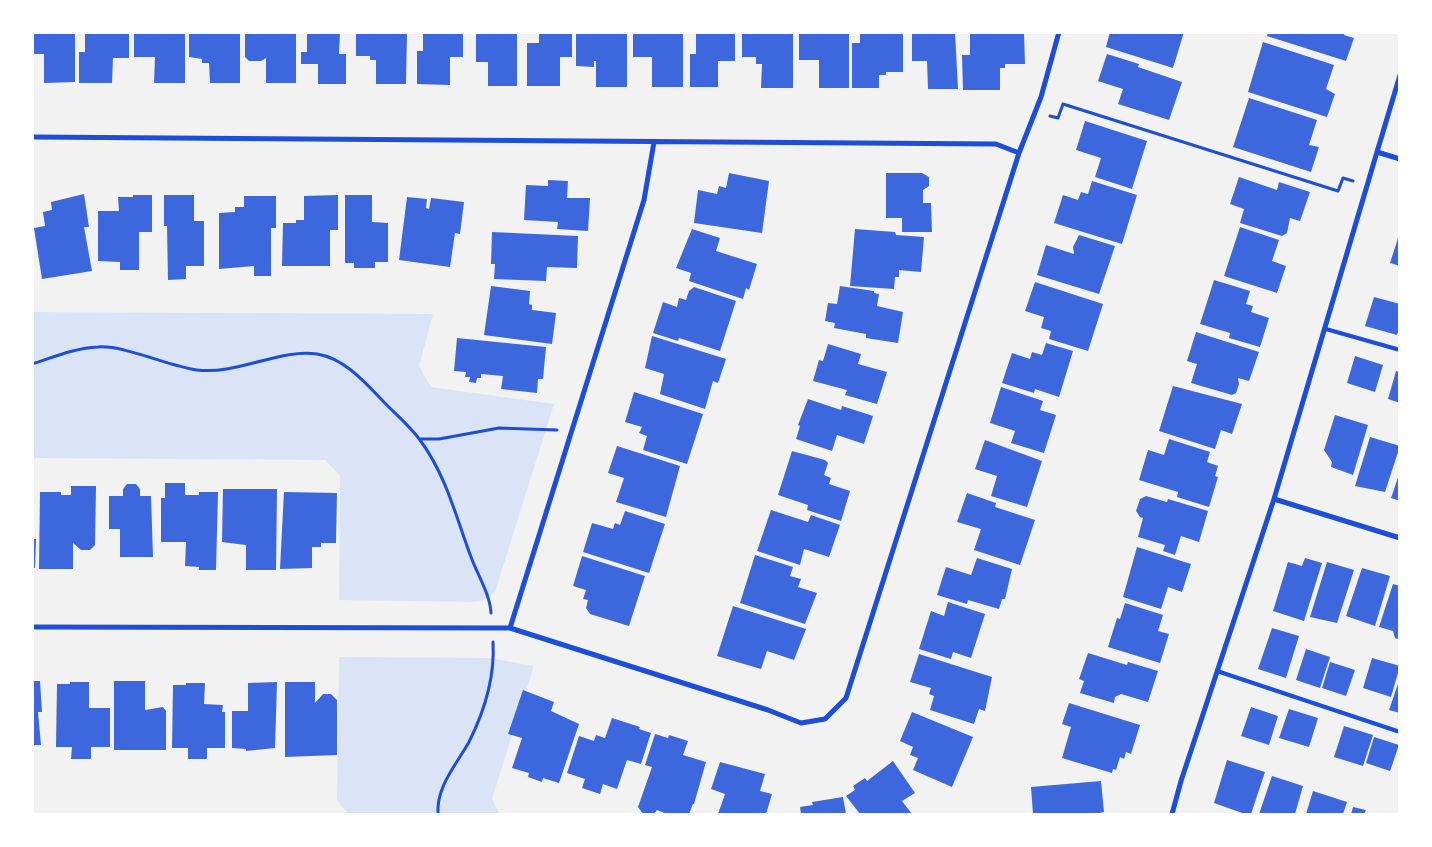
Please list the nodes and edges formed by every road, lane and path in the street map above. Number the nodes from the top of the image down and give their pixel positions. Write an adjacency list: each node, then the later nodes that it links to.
1 (1059, 32): 3 (street)
2 (1400, 75): 6 (street)
3 (1036, 113): 7 (street); 9 (path)
4 (32, 137): 5 (street)
5 (654, 142): 7 (street); 18 (street)
6 (1377, 152): 8 (street); 9 (street)
7 (1019, 153): 18 (street)
8 (1400, 159)
9 (1368, 185): 10 (street)
10 (1326, 329): 11 (lane); 15 (street)
11 (1400, 350)
12 (32, 364): 14 (path)
13 (553, 429): 14 (path)
14 (420, 439): 19 (path)
15 (1274, 499): 16 (street); 20 (street)
16 (1400, 538)
17 (32, 626): 19 (street)
18 (510, 628): 19 (street)
19 (493, 629): 22 (path)
20 (1216, 671): 21 (lane); 23 (street)
21 (1400, 732)
22 (438, 814)
23 (1172, 814)

